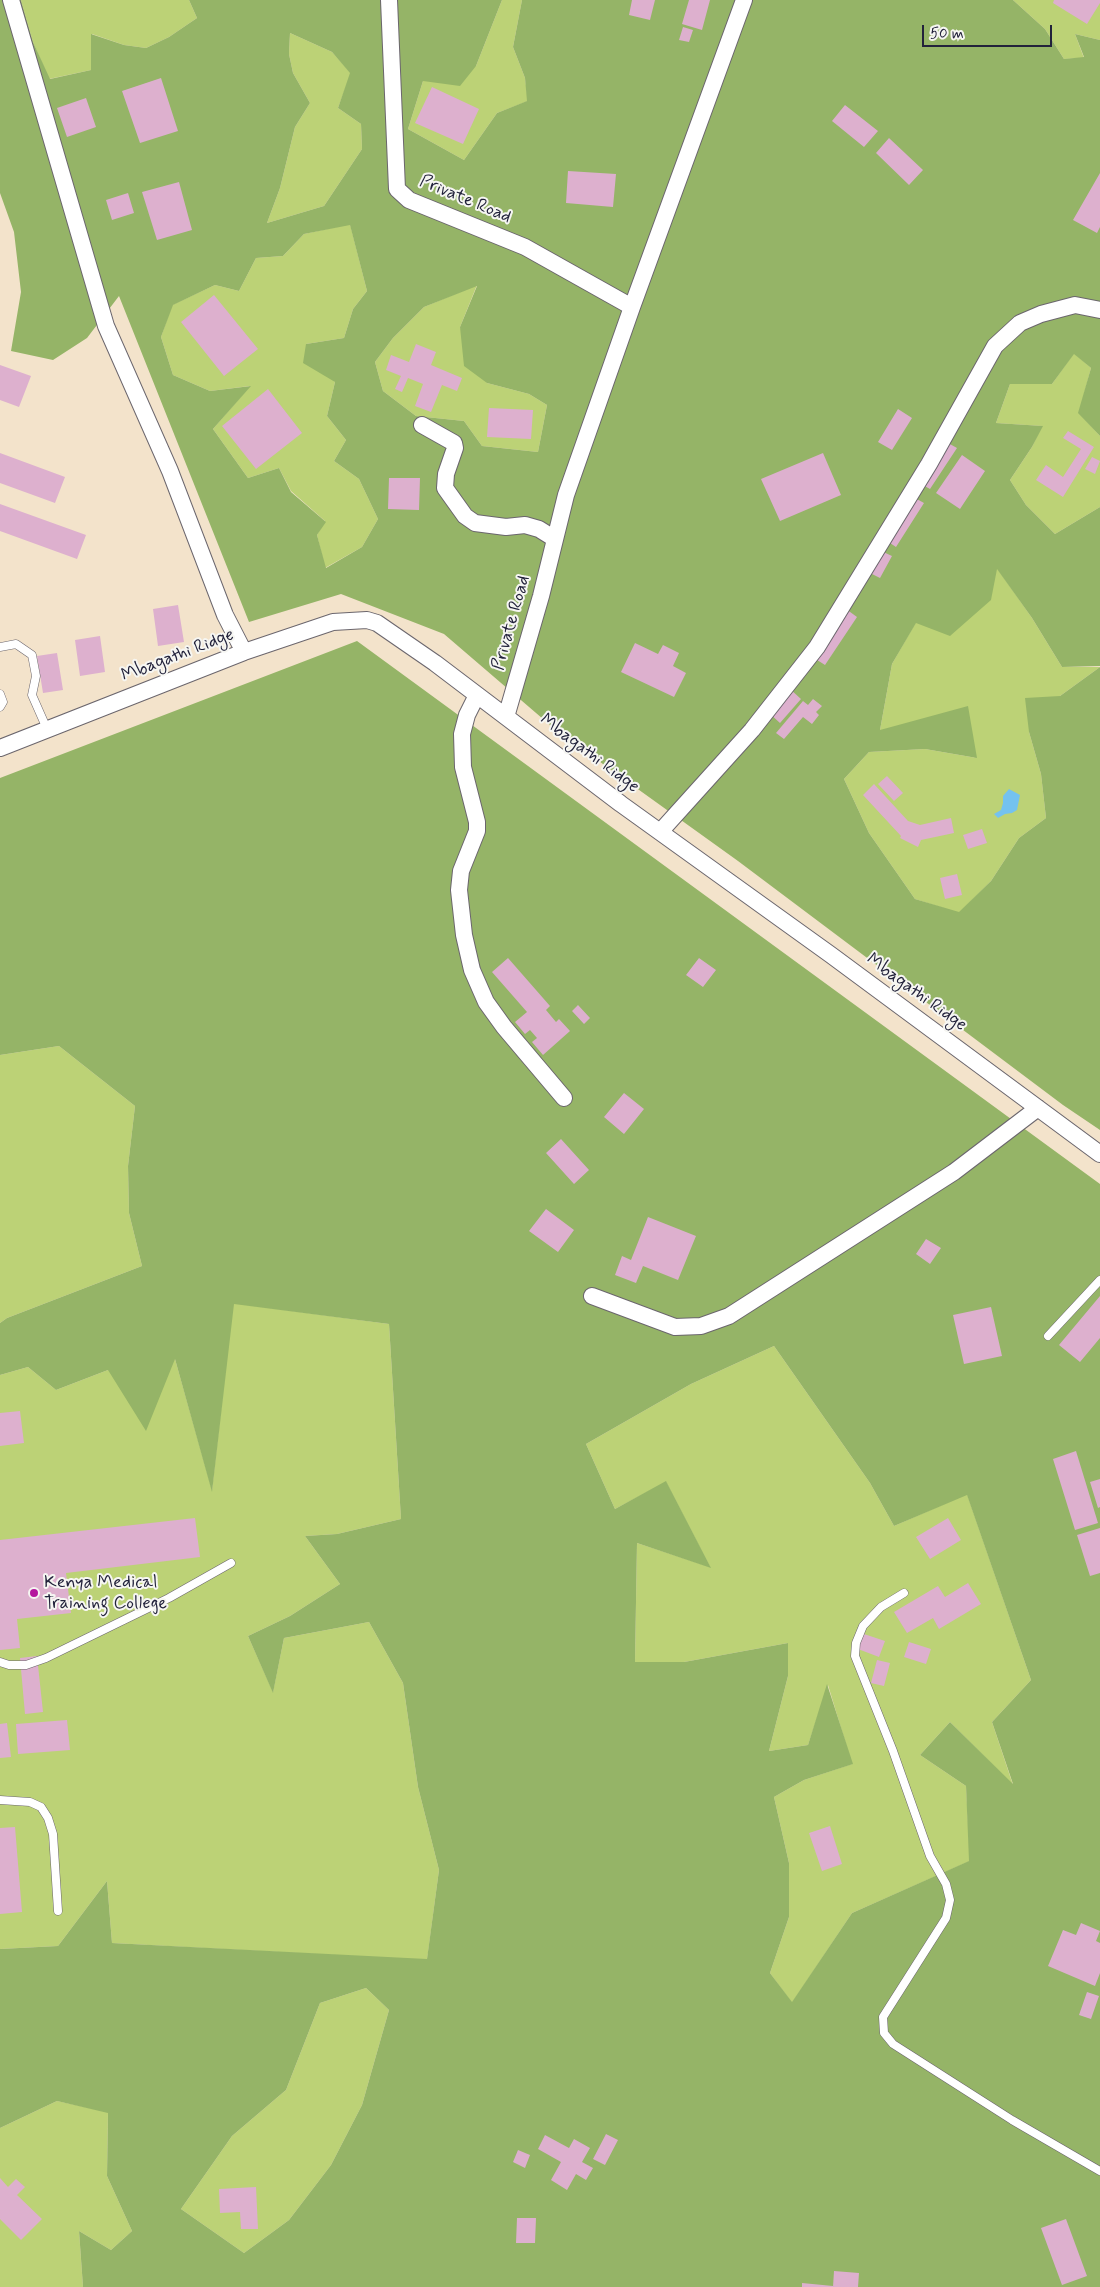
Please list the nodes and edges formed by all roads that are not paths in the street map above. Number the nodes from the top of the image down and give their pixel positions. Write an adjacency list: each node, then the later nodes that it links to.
1 (11, 0): 9 (street)
2 (389, 0): 4 (street, Private Road)
3 (744, 0): 4 (street, Private Road)
4 (632, 307): 7 (street, Private Road)
5 (1100, 310): 16 (street)
6 (422, 425): 7 (street)
7 (555, 539): 13 (street, Private Road)
8 (0, 647): 14 (lane)
9 (244, 652): 11 (street, Mbagathi Ridge); 14 (street, Mbagathi Ridge)
10 (0, 694): 12 (lane)
11 (477, 695): 13 (street, Mbagathi Ridge); 17 (street)
12 (0, 708)
13 (506, 717): 16 (street, Mbagathi Ridge)
14 (47, 729): 15 (street, Mbagathi Ridge)
15 (0, 748)
16 (660, 832): 18 (street, Mbagathi Ridge)
17 (564, 1098)
18 (1038, 1108): 19 (street, Mbagathi Ridge); 21 (street)
19 (1100, 1154)
20 (1100, 1280): 22 (lane)
21 (592, 1296)
22 (1048, 1336)
23 (230, 1563): 25 (lane)
24 (904, 1593): 28 (lane)
25 (0, 1662)
26 (0, 1800): 27 (lane)
27 (58, 1911)
28 (1100, 2171)

